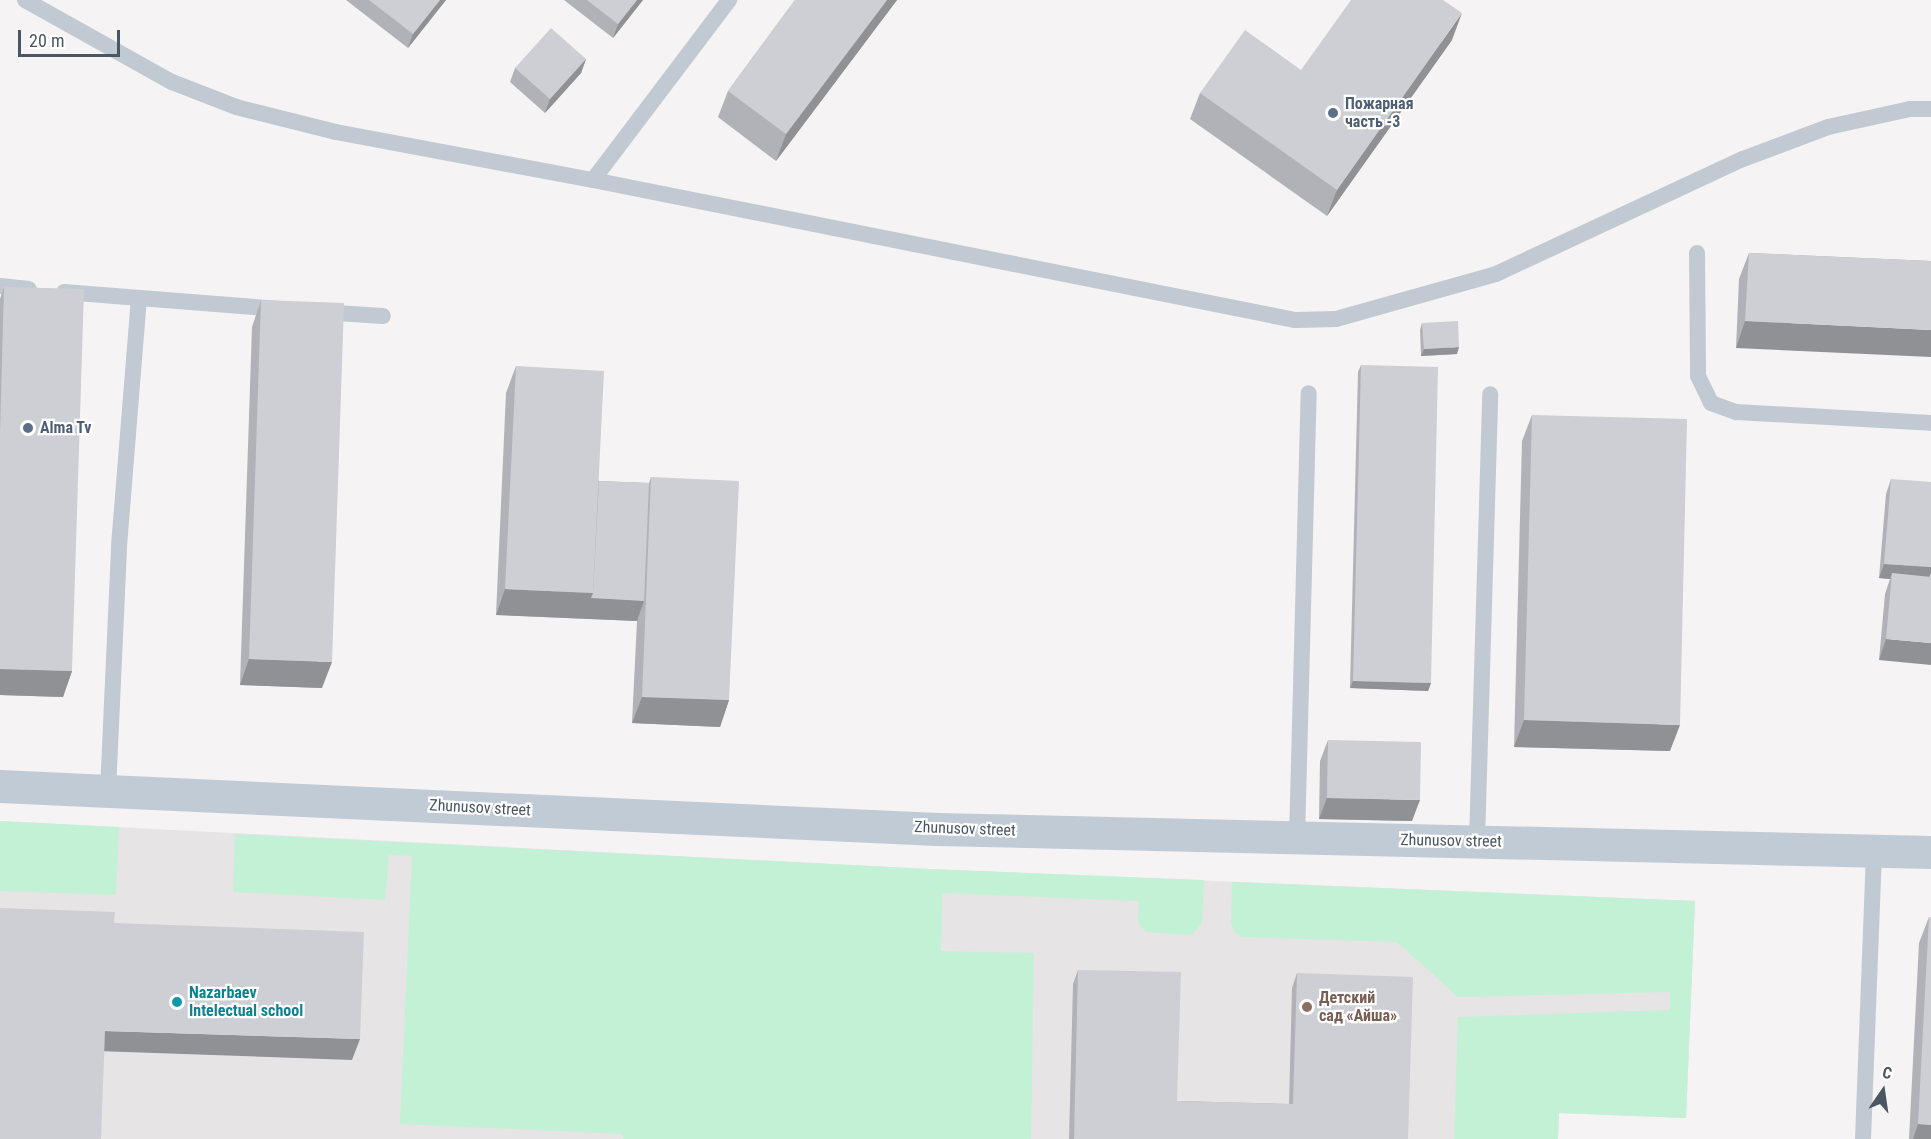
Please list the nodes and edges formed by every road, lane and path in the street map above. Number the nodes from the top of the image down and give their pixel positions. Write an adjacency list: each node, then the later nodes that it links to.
1 (25, 0): 4 (lane)
2 (729, 0): 4 (lane)
3 (1931, 109): 4 (lane)
4 (593, 180)
5 (1697, 253): 11 (lane)
6 (0, 286): 7 (lane)
7 (139, 300): 8 (lane); 13 (lane)
8 (383, 316)
9 (1309, 393): 14 (lane)
10 (1490, 394): 15 (lane)
11 (1931, 423)
12 (0, 786): 13 (street, Zhunusov street)
13 (108, 791): 14 (street, Zhunusov street)
14 (1297, 839): 15 (street, Zhunusov street)
15 (1477, 841): 16 (street, Zhunusov street)
16 (1874, 851): 17 (street, Zhunusov street); 18 (lane)
17 (1931, 852)
18 (1863, 1139)

